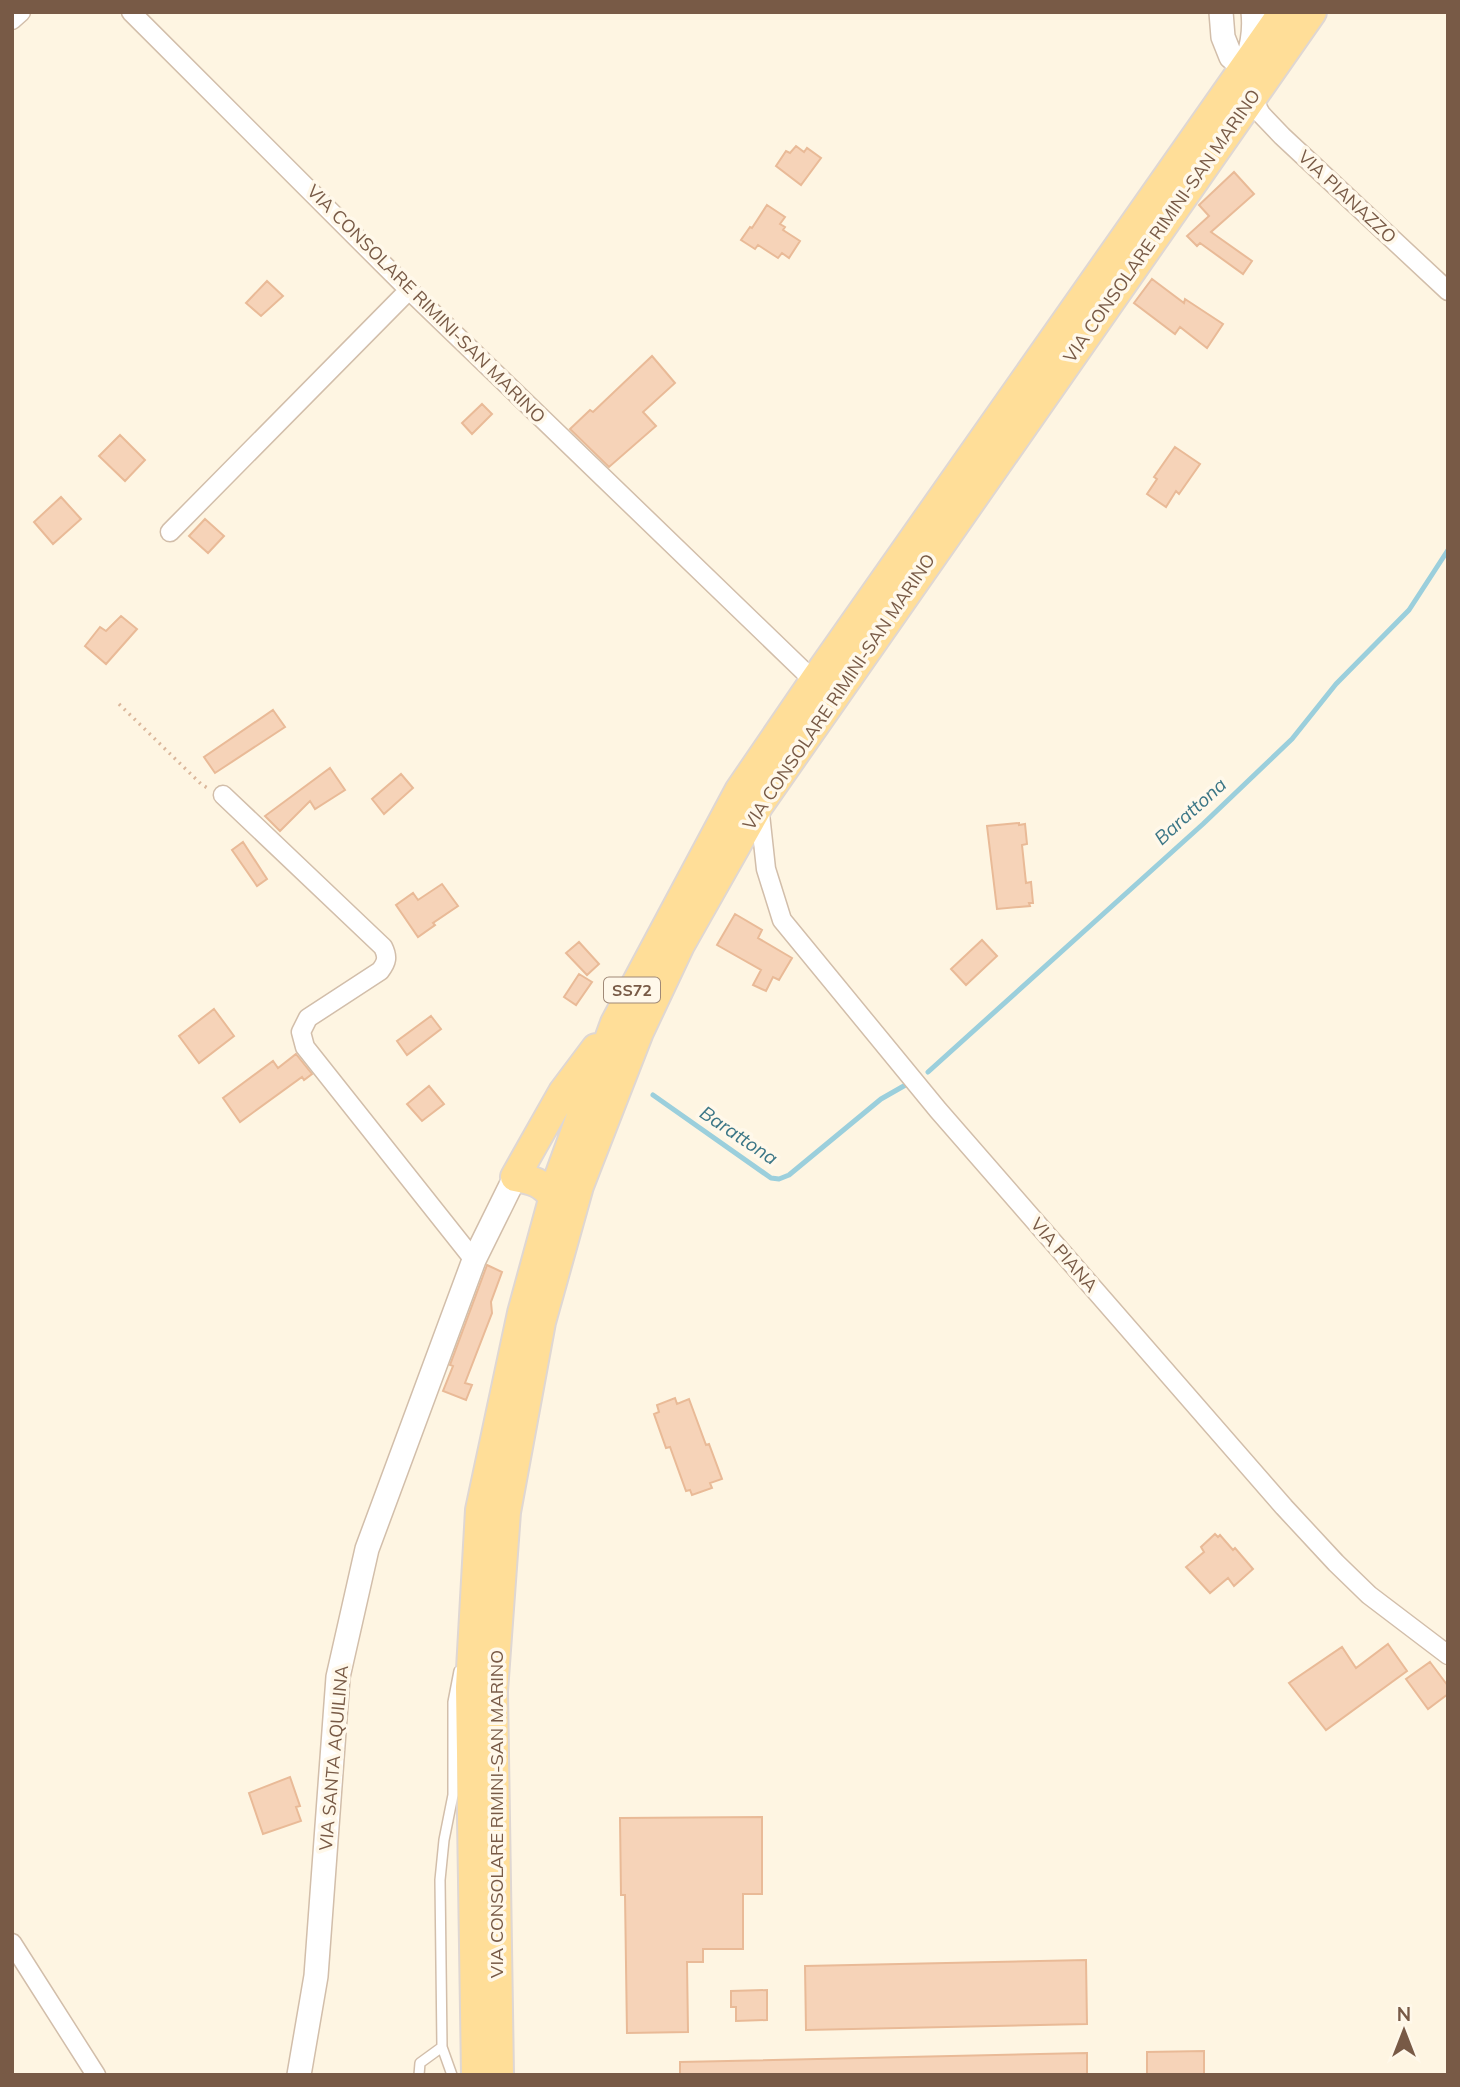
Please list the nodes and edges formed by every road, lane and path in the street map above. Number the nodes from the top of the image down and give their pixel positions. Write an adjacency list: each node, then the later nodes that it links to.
1 (20, 12): 7 (street)
2 (131, 12): 10 (street, VIA CONSOLARE RIMINI-SAN MARINO)
3 (1221, 12): 8 (street)
4 (1253, 12): 8 (street)
5 (1283, 12): 8 (main road, VIA CONSOLARE RIMINI-SAN MARINO / SS72)
6 (1312, 12): 9 (main road, VIA CONSOLARE RIMINI-SAN MARINO / SS72)
7 (12, 20)
8 (1244, 67): 9 (street); 13 (main road, VIA CONSOLARE RIMINI-SAN MARINO / SS72)
9 (1252, 98): 11 (street, VIA PIANAZZO); 16 (main road, VIA CONSOLARE RIMINI-SAN MARINO / SS72)
10 (409, 290): 12 (street); 13 (street, VIA CONSOLARE RIMINI-SAN MARINO)
11 (1448, 291)
12 (170, 532)
13 (814, 681): 17 (main road, VIA CONSOLARE RIMINI-SAN MARINO / SS72)
14 (119, 704): 15 (path)
15 (223, 795): 19 (street)
16 (758, 805): 21 (street, VIA PIANA); 29 (main road, VIA CONSOLARE RIMINI-SAN MARINO / SS72)
17 (615, 1023): 18 (main road, VIA CONSOLARE RIMINI-SAN MARINO / SS72); 18 (main road)
18 (534, 1185): 19 (street, VIA SANTA AQUILINA); 20 (main road, VIA CONSOLARE RIMINI-SAN MARINO / SS72)
19 (474, 1259): 25 (street, VIA SANTA AQUILINA)
20 (472, 1652): 23 (lane); 28 (main road, VIA CONSOLARE RIMINI-SAN MARINO / SS72)
21 (1448, 1655)
22 (12, 1942): 24 (street)
23 (442, 2047): 26 (lane); 27 (lane)
24 (96, 2075)
25 (299, 2075)
26 (419, 2075)
27 (452, 2075)
28 (476, 2075)
29 (499, 2075)

